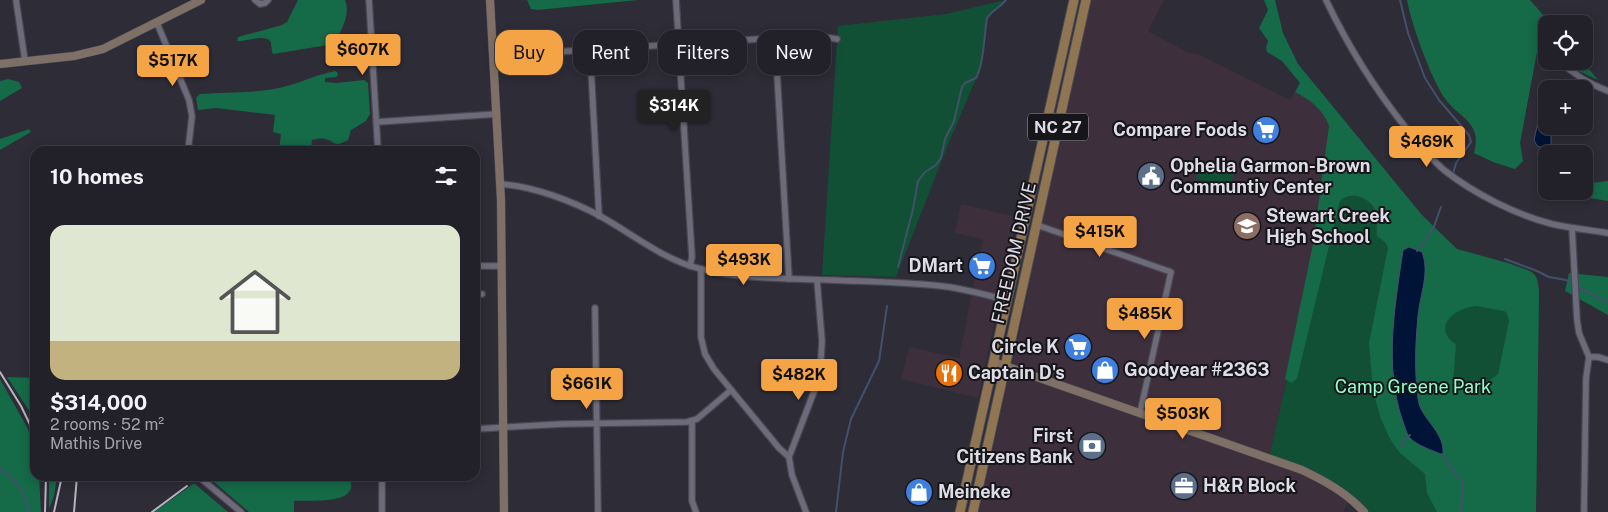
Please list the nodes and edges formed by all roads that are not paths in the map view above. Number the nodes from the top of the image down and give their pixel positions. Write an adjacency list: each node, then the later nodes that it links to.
1 (16, 0): 18 (street)
2 (201, 0): 11 (street)
3 (255, 0): 4 (street)
4 (268, 0)
5 (369, 0): 26 (street)
6 (490, 0): 17 (street)
7 (676, 0): 12 (street)
8 (1086, 0): 16 (main road, FREEDOM DRIVE / NC 27)
9 (1326, 0): 33 (street)
10 (1073, 2): 16 (main road); 29 (main road, FREEDOM DRIVE / NC 27)
11 (157, 23): 18 (street); 27 (street)
12 (678, 30)
13 (831, 37): 14 (street)
14 (837, 38)
15 (573, 51): 17 (street)
16 (1075, 51): 32 (main road, FREEDOM DRIVE / NC 27)
17 (494, 56): 25 (street)
18 (25, 62): 19 (street)
19 (0, 64)
20 (1568, 70): 24 (street)
21 (591, 75): 31 (street)
22 (681, 75): 37 (street)
23 (777, 75): 39 (street)
24 (1608, 91)
25 (497, 114): 26 (street); 30 (street)
26 (377, 122): 28 (street)
27 (188, 146)
28 (378, 146)
29 (1039, 160): 32 (main road); 41 (main road, FREEDOM DRIVE / NC 27)
30 (500, 184): 31 (street); 36 (street)
31 (599, 216): 37 (street)
32 (1037, 225): 46 (main road, FREEDOM DRIVE / NC 27); 48 (street)
33 (1572, 228): 34 (street); 43 (street)
34 (1608, 233)
35 (480, 266): 36 (street)
36 (501, 266): 51 (street)
37 (690, 266): 38 (street)
38 (701, 269): 39 (street); 47 (street)
39 (789, 279): 40 (street)
40 (817, 280): 41 (street); 53 (street)
41 (1008, 300): 45 (main road, FREEDOM DRIVE / NC 27)
42 (595, 308): 50 (street)
43 (1590, 357): 44 (street); 65 (street)
44 (1608, 360)
45 (994, 362): 46 (street); 62 (main road, FREEDOM DRIVE / NC 27)
46 (1006, 365): 48 (street); 63 (main road, FREEDOM DRIVE / NC 27)
47 (731, 390): 49 (street); 53 (street)
48 (1140, 413): 64 (street)
49 (692, 421): 50 (street); 60 (street)
50 (597, 423): 51 (street); 59 (street)
51 (502, 428): 52 (street); 58 (street)
52 (480, 429)
53 (789, 457): 61 (street)
54 (204, 481): 56 (street)
55 (382, 481): 57 (street)
56 (241, 512)
57 (382, 512)
58 (504, 512)
59 (598, 512)
60 (696, 512)
61 (806, 512)
62 (960, 512)
63 (973, 512)
64 (1364, 512)
65 (1584, 512)

